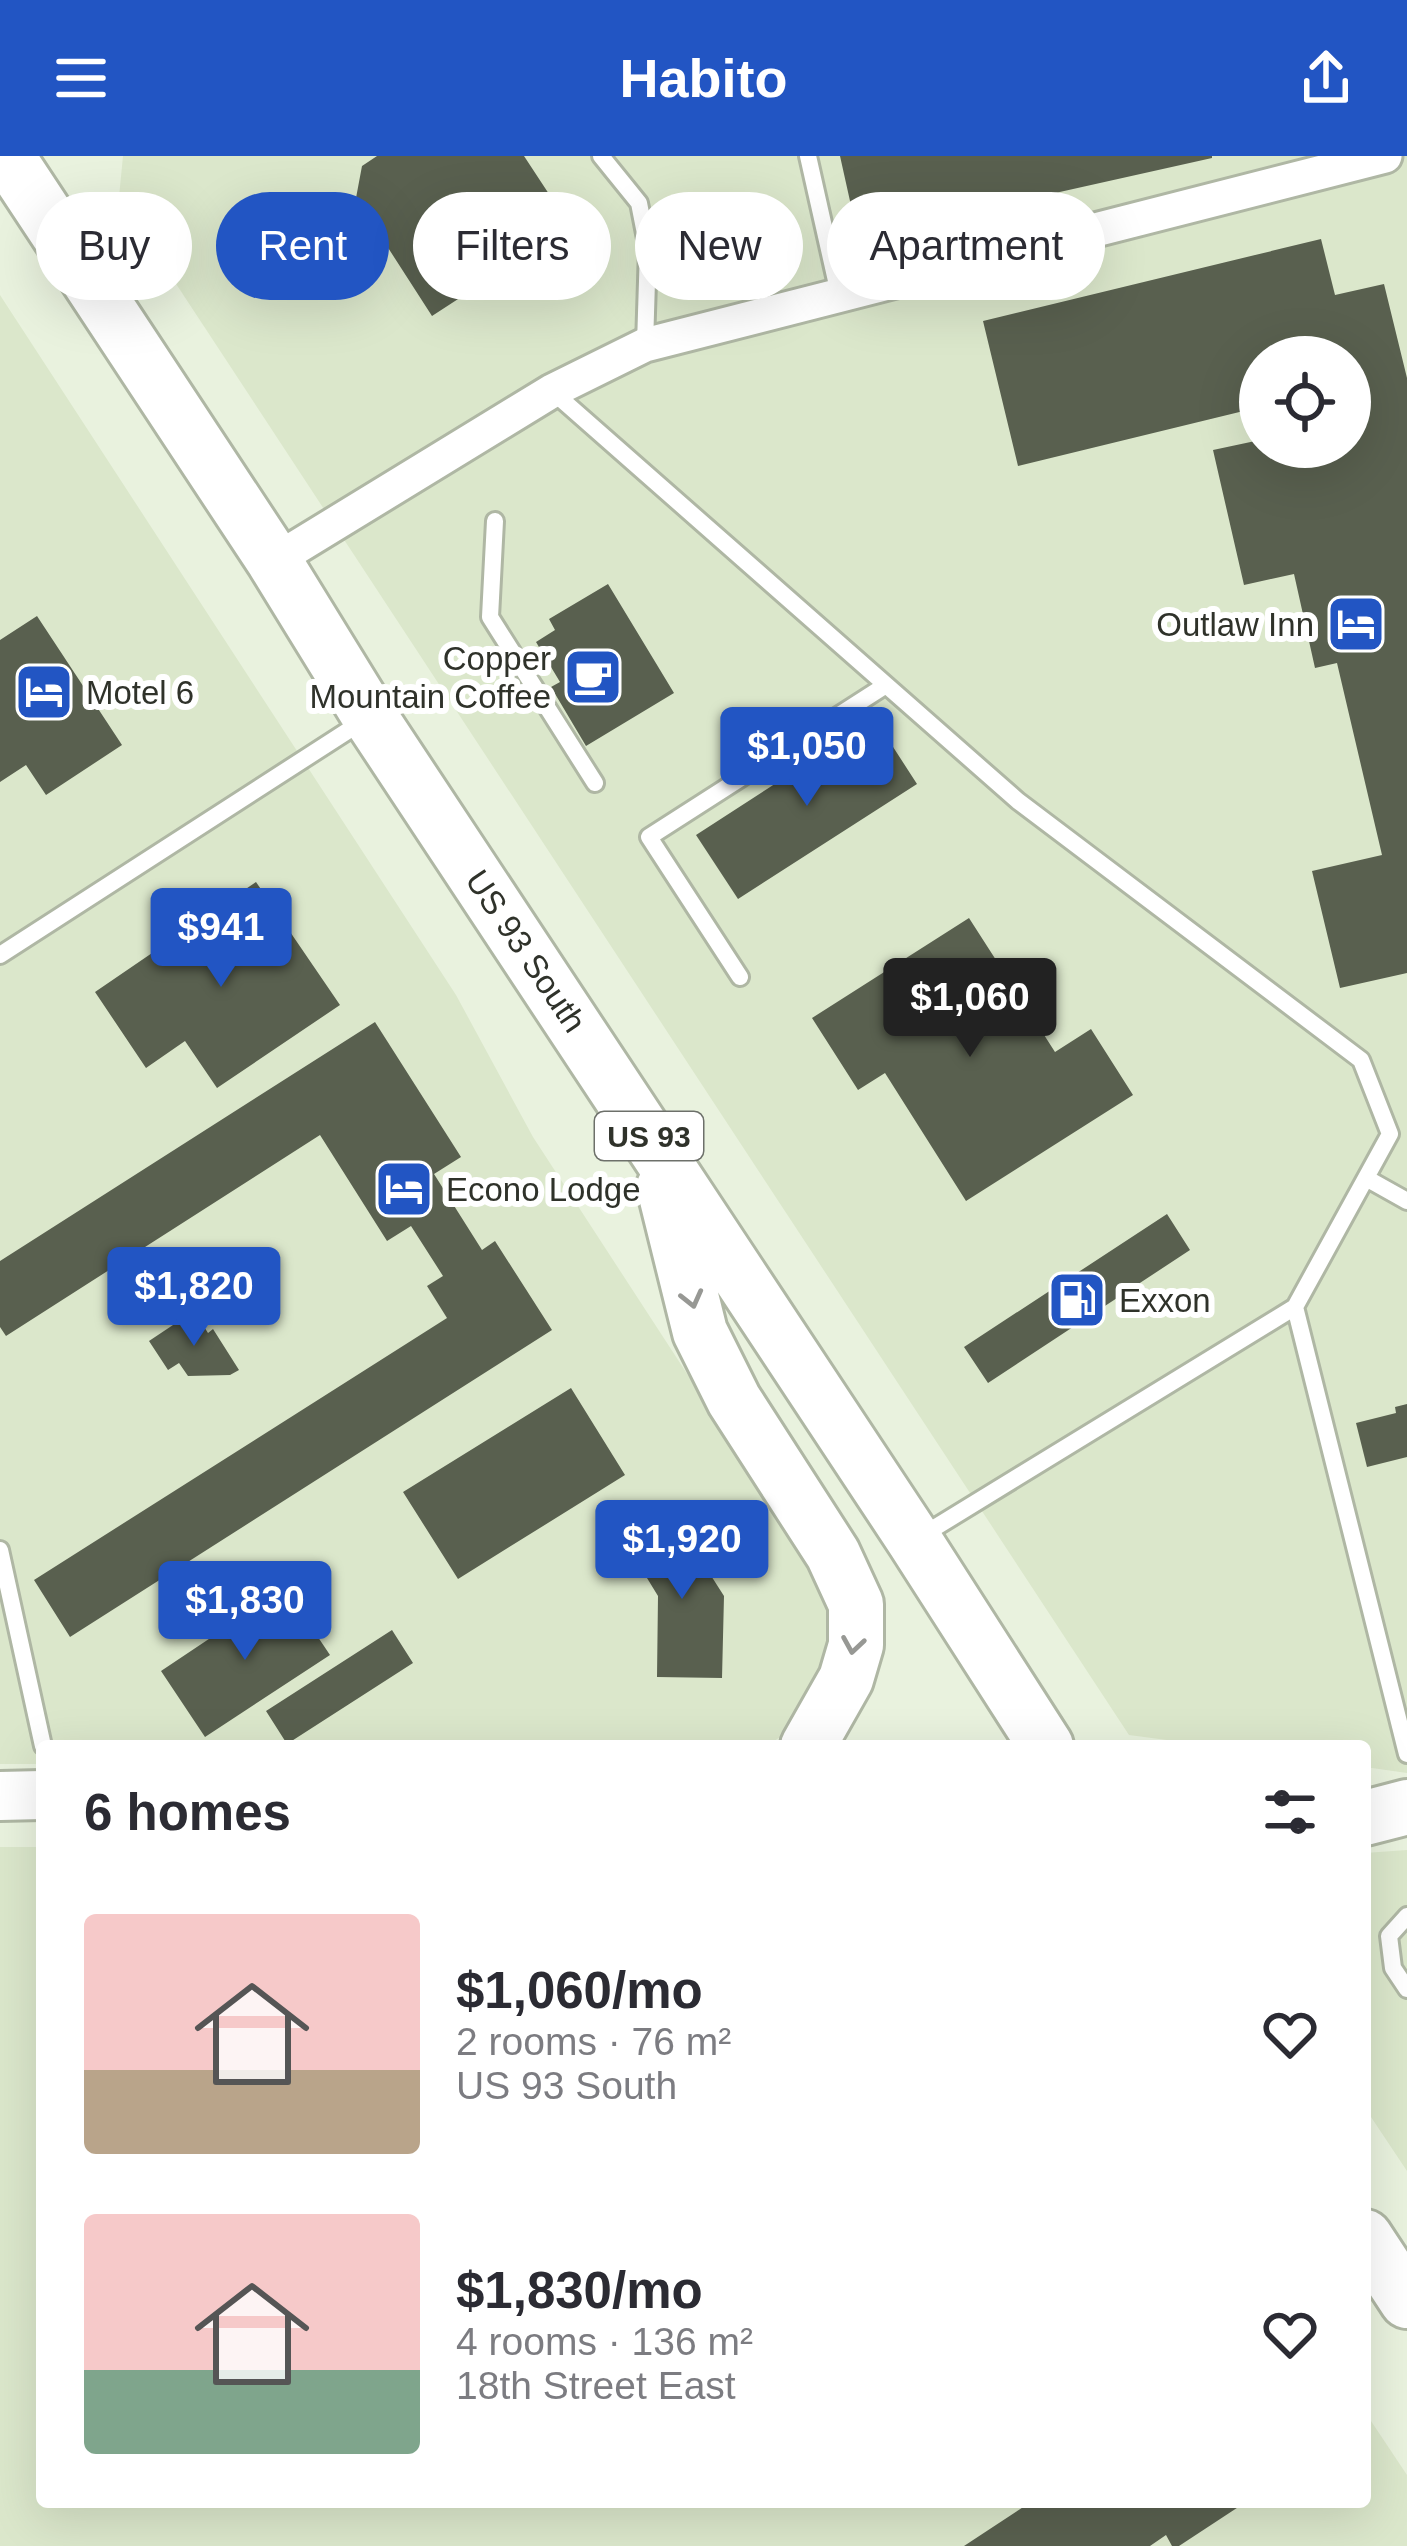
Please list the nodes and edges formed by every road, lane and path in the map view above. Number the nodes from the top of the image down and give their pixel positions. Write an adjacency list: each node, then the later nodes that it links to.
1 (3, 156): 12 (main road, US 93 South / US 93)
2 (601, 156): 9 (lane)
3 (808, 156): 7 (lane)
4 (1385, 156): 5 (street)
5 (1348, 160): 6 (street)
6 (1105, 224)
7 (827, 241)
8 (827, 297): 9 (street)
9 (645, 345): 10 (street)
10 (552, 391): 12 (street); 13 (lane)
11 (495, 520): 15 (lane)
12 (274, 561): 14 (main road, US 93 South / US 93)
13 (886, 685): 17 (lane); 19 (lane)
14 (370, 717): 16 (lane); 18 (main road, US 93 South / US 93)
15 (595, 783)
16 (0, 955)
17 (740, 977)
18 (654, 1144): 22 (main road, US 93 South / US 93); 25 (main road, one-way to 25)
19 (1366, 1178): 20 (lane); 21 (lane)
20 (1407, 1201)
21 (1295, 1307): 22 (lane); 27 (lane)
22 (914, 1540): 26 (main road, US 93 South / US 93)
23 (0, 1550): 24 (lane)
24 (42, 1740)
25 (811, 1740)
26 (1042, 1740)
27 (1407, 1754)
28 (36, 1795): 29 (street)
29 (0, 1796)
30 (1371, 1802): 31 (street)
31 (1407, 1805): 32 (main road)
32 (1371, 1816)
33 (1407, 1916): 34 (lane)
34 (1407, 1989)
35 (1371, 2246): 36 (main road)
36 (1407, 2301)

